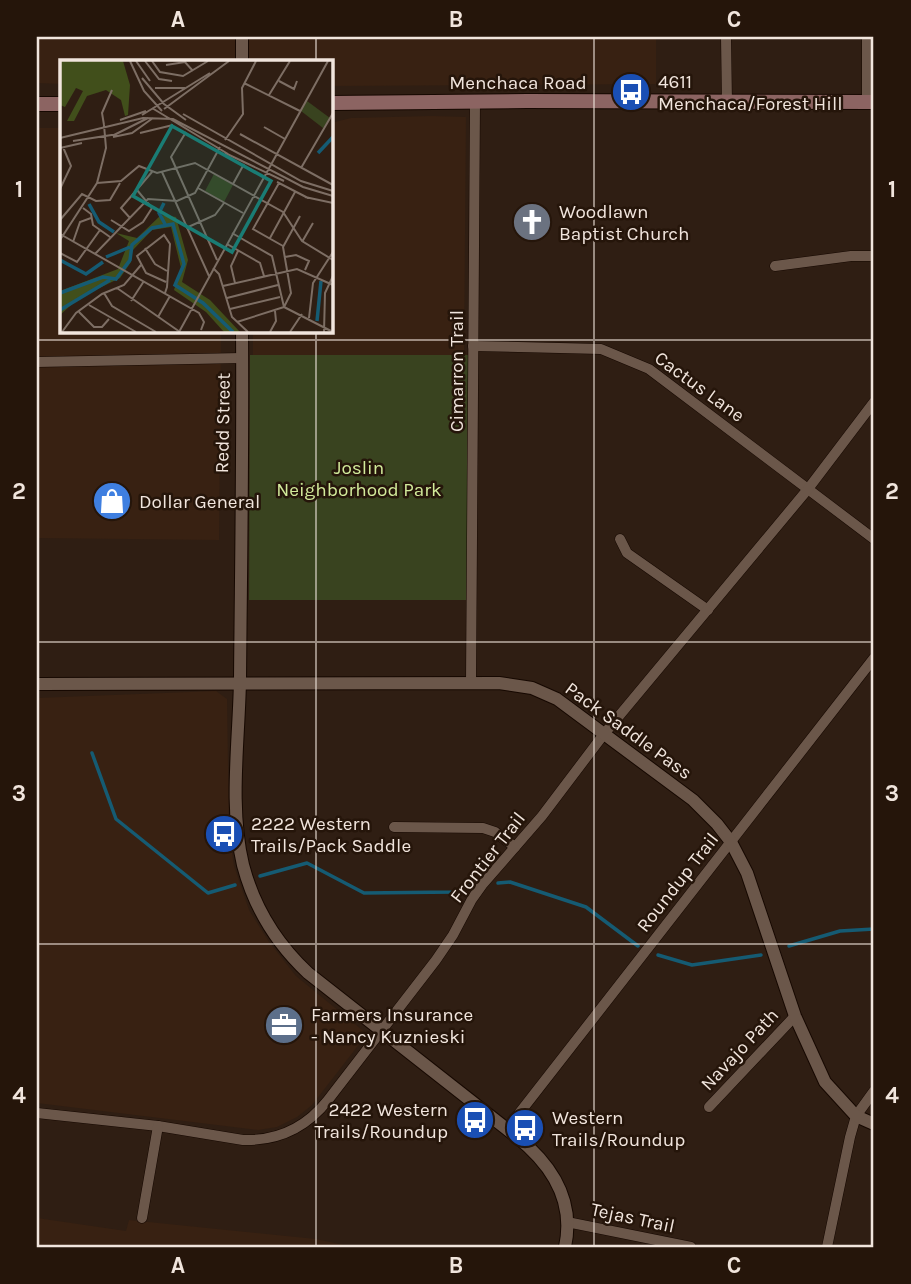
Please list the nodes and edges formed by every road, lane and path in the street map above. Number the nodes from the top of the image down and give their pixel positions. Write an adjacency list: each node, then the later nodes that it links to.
1 (242, 37): 4 (street)
2 (726, 37): 8 (street)
3 (867, 37): 6 (street)
4 (242, 60)
5 (475, 102): 7 (main road, Menchaca Road); 8 (main road, Menchaca Road); 14 (street, Cimarron Trail)
6 (871, 102): 8 (main road, Menchaca Road)
7 (332, 103)
8 (727, 103)
9 (37, 104): 10 (main road)
10 (60, 104)
11 (874, 256): 12 (street)
12 (775, 266)
13 (242, 332): 15 (street, Redd Street)
14 (473, 346): 18 (street, Cactus Lane); 23 (street, Cimarron Trail)
15 (242, 358): 16 (street); 24 (street, Redd Street)
16 (37, 362)
17 (874, 402): 18 (street, Frontier Trail)
18 (808, 489): 20 (street, Cactus Lane); 21 (street, Frontier Trail)
19 (620, 539): 21 (street)
20 (874, 539)
21 (708, 610): 26 (street, Frontier Trail)
22 (874, 658): 28 (street, Roundup Trail)
23 (471, 682): 24 (street, Pack Saddle Pass); 26 (street, Pack Saddle Pass)
24 (240, 683): 25 (street, Pack Saddle Pass); 31 (street, Redd Street)
25 (37, 684)
26 (604, 734): 28 (street, Pack Saddle Pass); 29 (street, Frontier Trail)
27 (394, 827): 29 (street)
28 (731, 842): 30 (street, Pack Saddle Pass); 38 (street, Roundup Trail)
29 (515, 847): 31 (street, Frontier Trail)
30 (795, 1016): 33 (street, Navajo Path); 35 (street, Pack Saddle Pass)
31 (382, 1031): 37 (street, Frontier Trail); 38 (street, Redd Street)
32 (874, 1091): 35 (street)
33 (709, 1107)
34 (37, 1113): 37 (street, Frontier Trail)
35 (856, 1116): 36 (street, Pack Saddle Pass); 43 (street)
36 (874, 1124)
37 (158, 1126): 39 (street)
38 (508, 1129): 40 (street, Redd Street)
39 (142, 1218)
40 (567, 1222): 41 (street, Redd Street); 42 (street, Tejas Trail)
41 (565, 1247)
42 (691, 1247)
43 (827, 1247)

